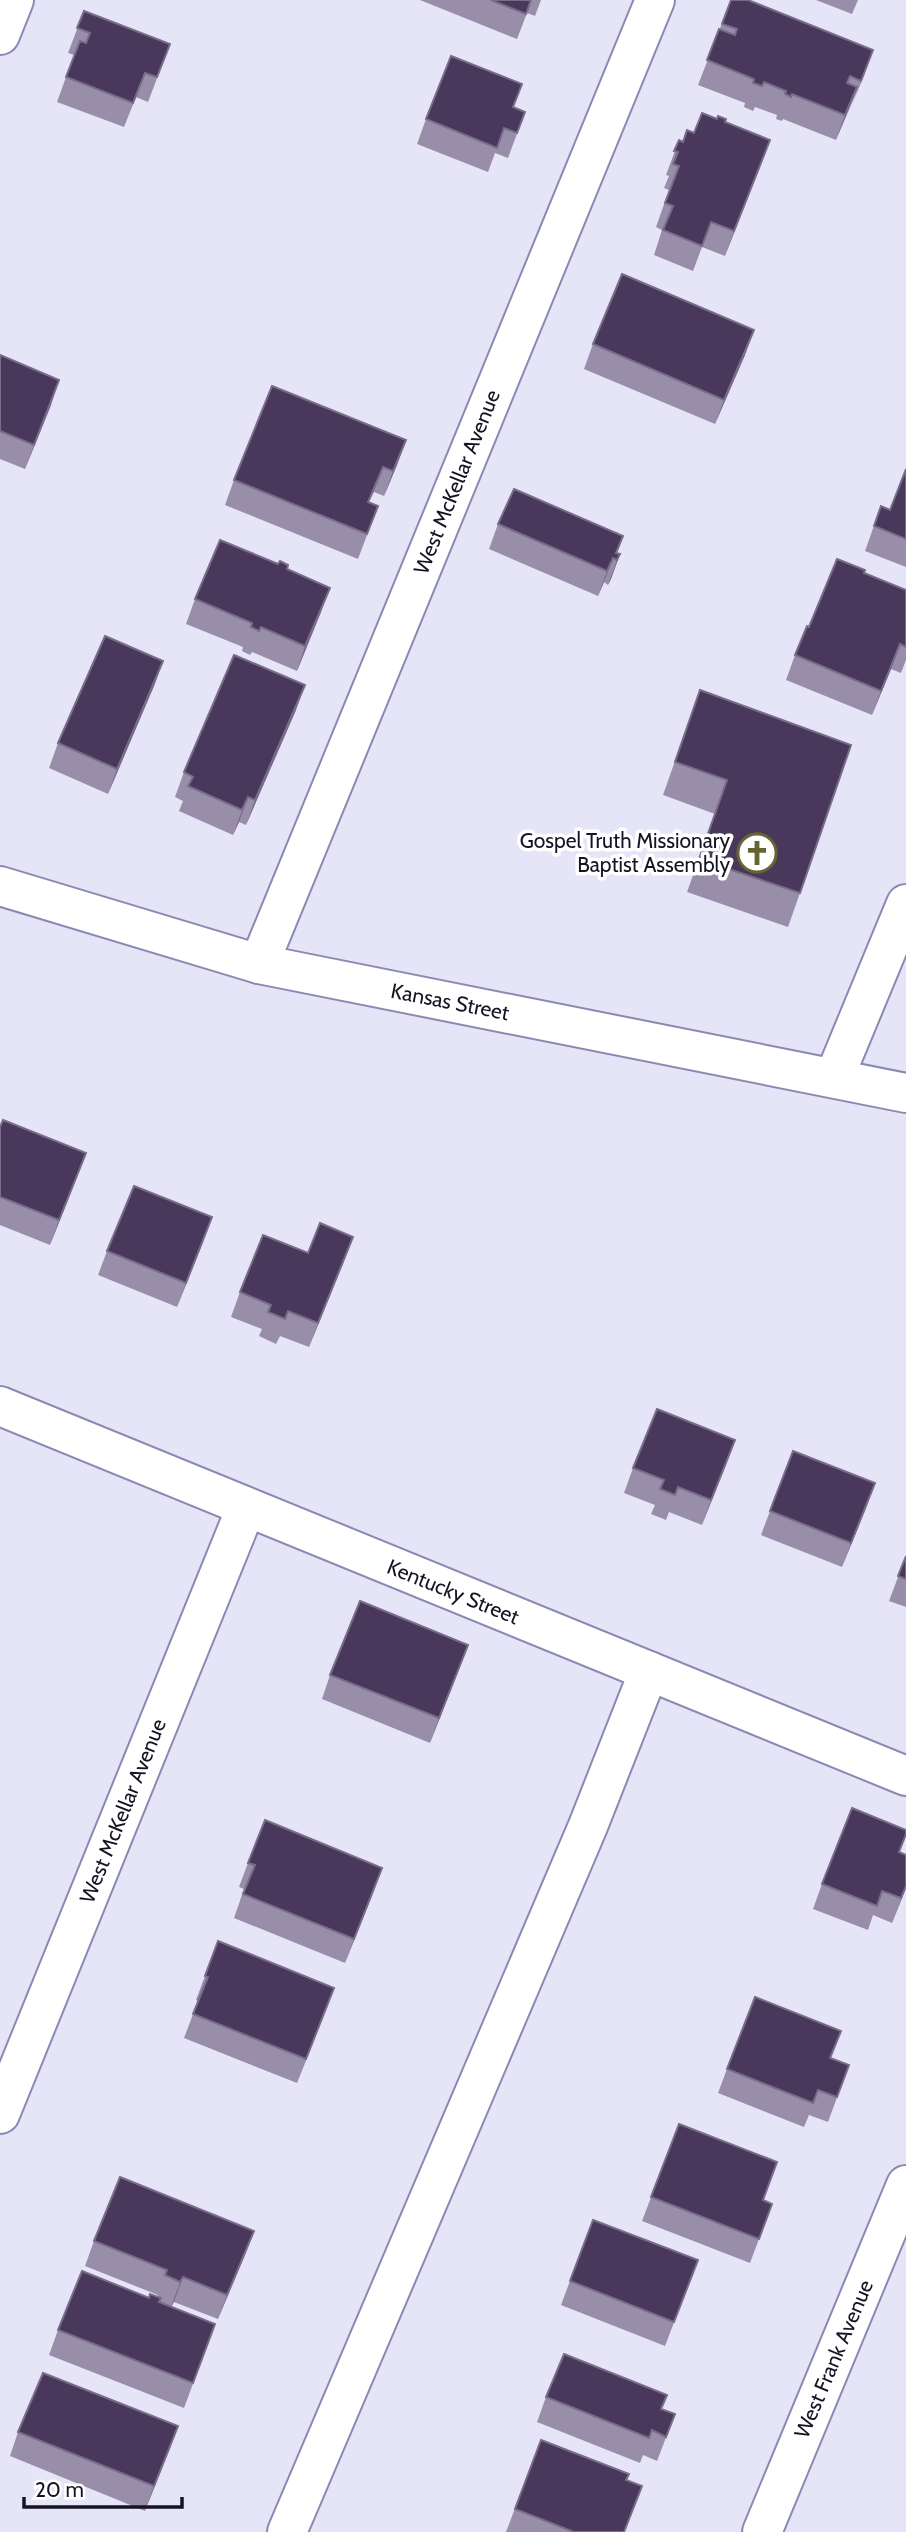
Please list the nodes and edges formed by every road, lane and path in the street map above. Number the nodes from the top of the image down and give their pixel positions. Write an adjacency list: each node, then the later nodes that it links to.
1 (14, 0): 3 (street)
2 (655, 0): 6 (street, West McKellar Avenue)
3 (0, 35)
4 (0, 886): 6 (street, Kansas Street)
5 (906, 904): 7 (street)
6 (259, 964): 7 (street, Kansas Street)
7 (834, 1077): 8 (street, Kansas Street)
8 (906, 1093)
9 (0, 1406): 10 (street, Kentucky Street)
10 (246, 1508): 11 (street, Kentucky Street); 13 (street, West McKellar Avenue)
11 (649, 1671): 12 (street, Kentucky Street); 15 (street)
12 (906, 1776)
13 (0, 2114)
14 (906, 2185): 16 (street, West Frank Avenue)
15 (287, 2532)
16 (762, 2532)

